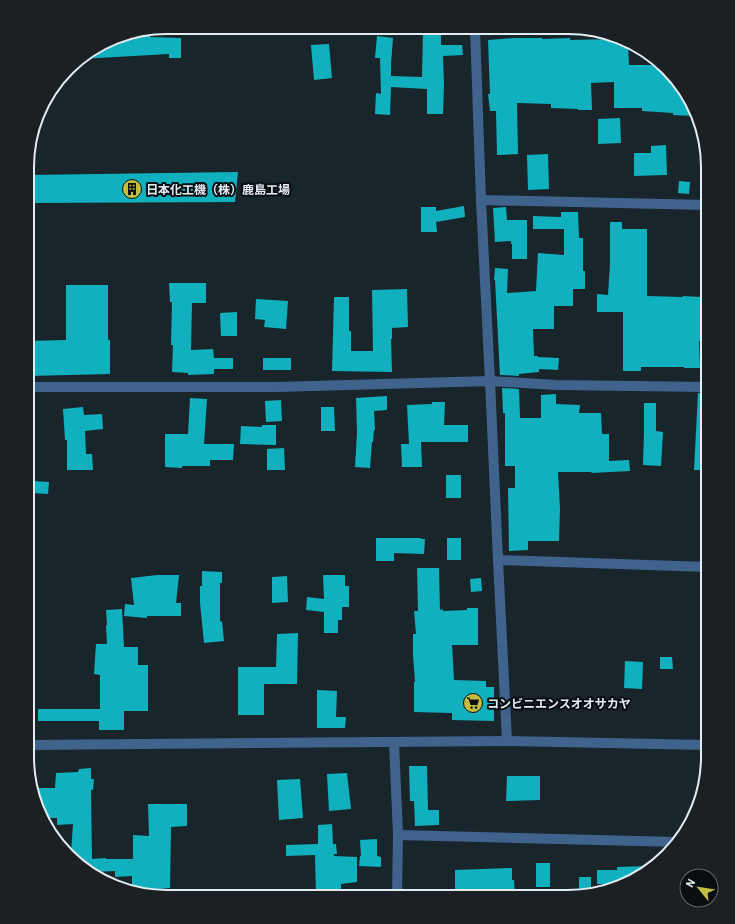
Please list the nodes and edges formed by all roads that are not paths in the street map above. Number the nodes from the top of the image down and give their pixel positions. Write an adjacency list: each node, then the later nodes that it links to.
1 (475, 34): 2 (street)
2 (481, 200): 3 (street); 4 (street)
3 (701, 205)
4 (490, 381): 5 (street); 6 (street); 7 (street)
5 (34, 387)
6 (701, 387)
7 (498, 560): 8 (street); 9 (street)
8 (701, 567)
9 (507, 741): 10 (street); 12 (street)
10 (394, 742): 11 (street); 13 (street)
11 (34, 745)
12 (701, 745)
13 (398, 835): 14 (street); 15 (street)
14 (670, 842)
15 (397, 890)

